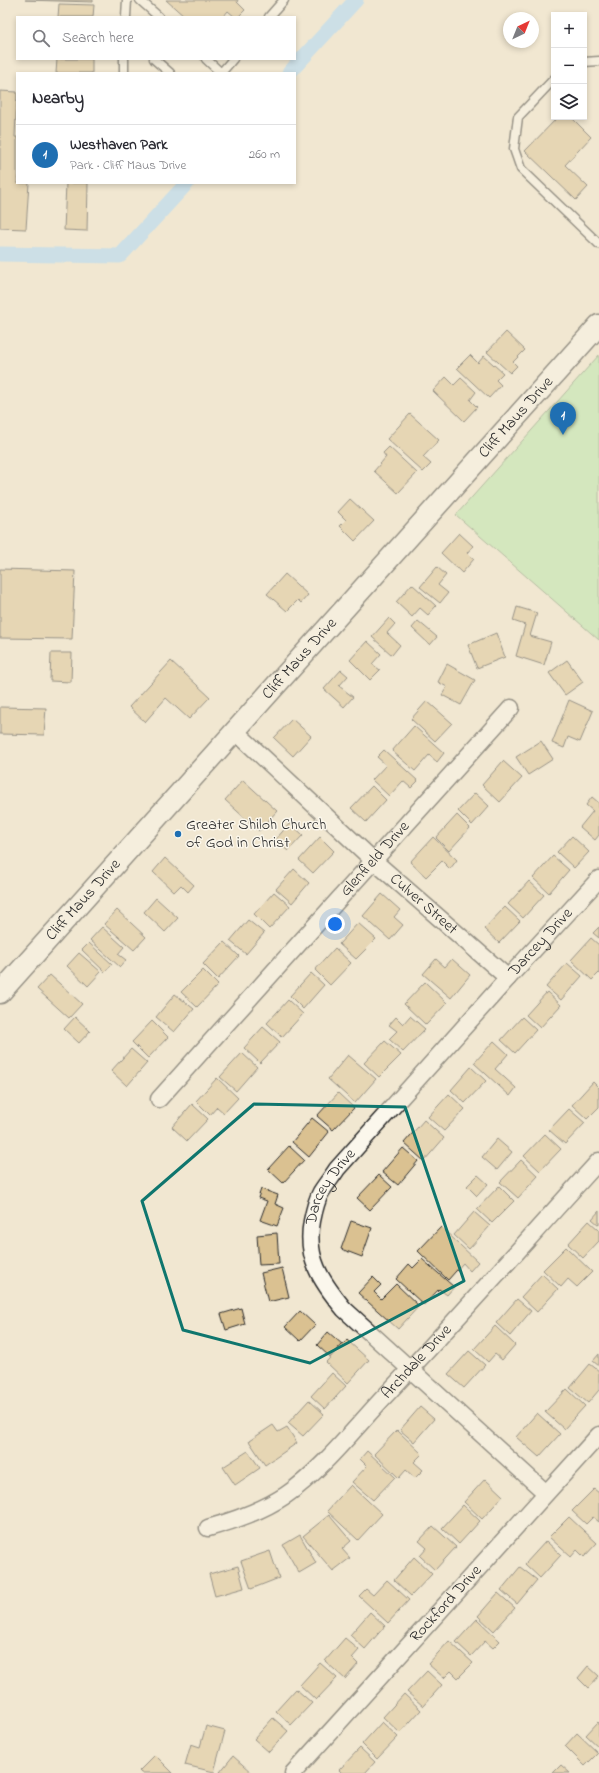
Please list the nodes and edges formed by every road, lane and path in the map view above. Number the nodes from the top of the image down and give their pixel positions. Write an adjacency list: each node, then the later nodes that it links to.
1 (127, 0): 4 (lane)
2 (140, 0): 5 (lane)
3 (284, 0): 6 (lane)
4 (126, 16)
5 (158, 16)
6 (270, 16)
7 (124, 60): 13 (lane)
8 (155, 60): 14 (lane)
9 (207, 60): 15 (lane)
10 (232, 60): 16 (lane)
11 (599, 61): 12 (lane)
12 (587, 62)
13 (124, 72)
14 (169, 72)
15 (220, 72)
16 (222, 72)
17 (551, 82): 18 (lane)
18 (599, 244)
19 (599, 326): 21 (street, Cliff Maus Drive)
20 (511, 708): 22 (street, Glenfield Drive)
21 (235, 731): 22 (street, Culver Street); 25 (street, Cliff Maus Drive)
22 (374, 861): 24 (street, Culver Street); 26 (street, Glenfield Drive)
23 (599, 879): 24 (street, Darcey Drive)
24 (508, 978): 28 (street, Darcey Drive)
25 (0, 992)
26 (160, 1100)
27 (599, 1161): 28 (street, Archdale Drive)
28 (410, 1370): 30 (street, Darcey Drive); 31 (street, Archdale Drive)
29 (599, 1436): 30 (street, Rockford Drive)
30 (546, 1493): 32 (street, Rockford Drive)
31 (208, 1528)
32 (293, 1773)

